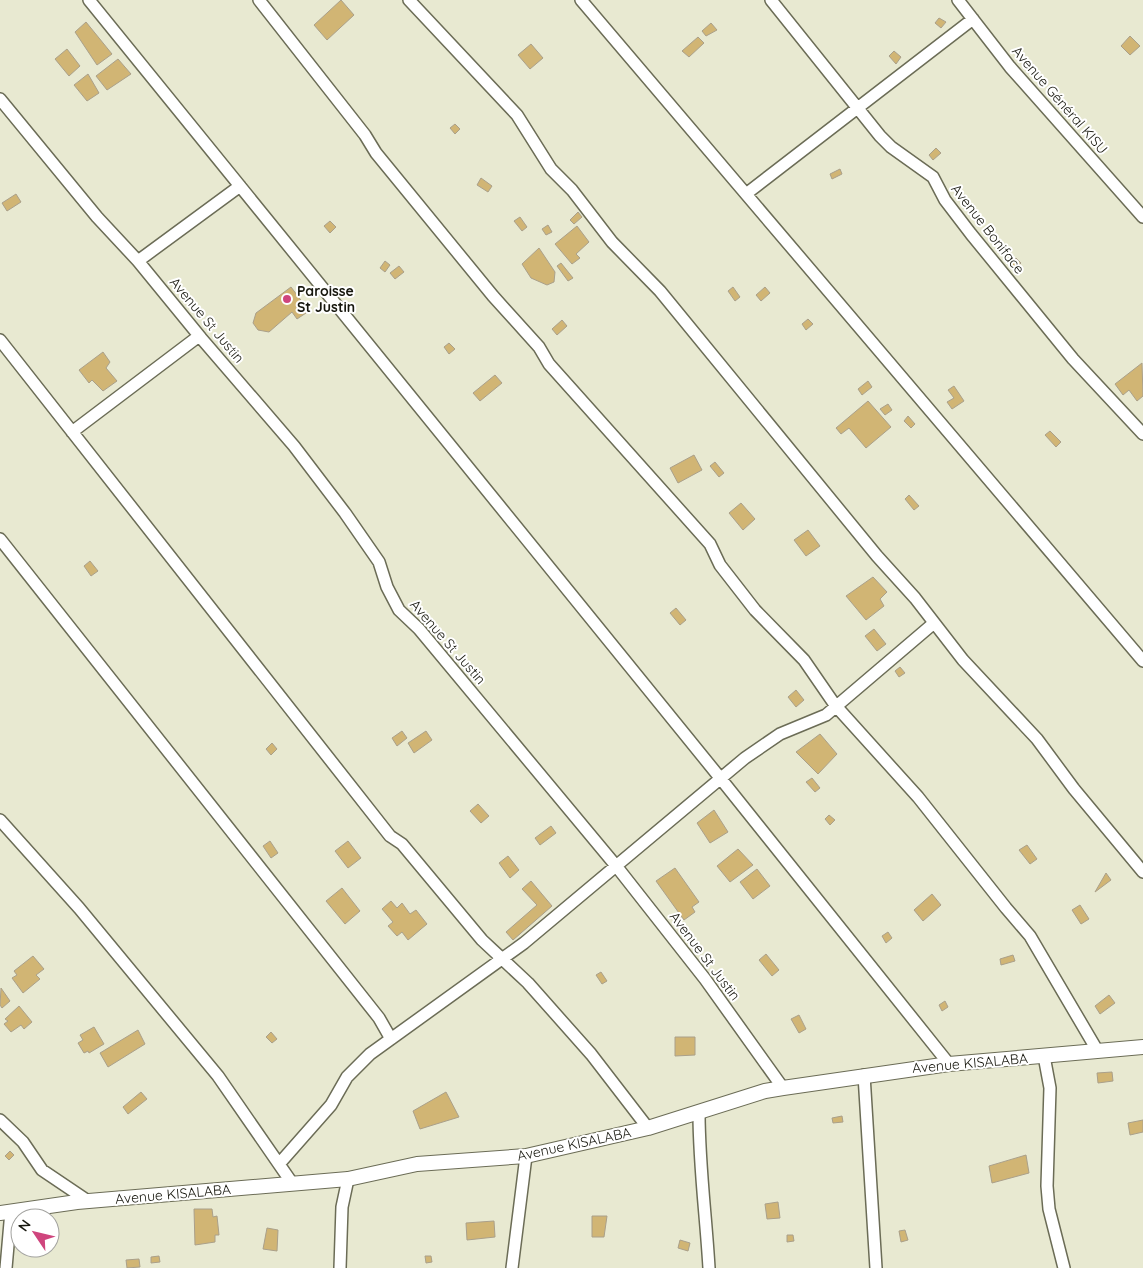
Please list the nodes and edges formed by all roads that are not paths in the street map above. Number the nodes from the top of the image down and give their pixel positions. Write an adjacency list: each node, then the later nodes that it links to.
1 (89, 0): 10 (street)
2 (259, 0): 21 (street)
3 (408, 0): 19 (street)
4 (581, 0): 11 (street)
5 (771, 0): 9 (street, Avenue Boniface)
6 (958, 0): 7 (street, Avenue Général KISU)
7 (973, 19): 9 (street); 12 (street, Avenue Général KISU)
8 (0, 99): 13 (street, Avenue St Justin)
9 (858, 108): 11 (street); 17 (street, Avenue Boniface)
10 (240, 186): 13 (street); 22 (street)
11 (746, 194): 20 (street)
12 (1143, 218)
13 (138, 261): 14 (street, Avenue St Justin)
14 (199, 336): 16 (street); 24 (street, Avenue St Justin)
15 (0, 340): 16 (street)
16 (72, 432): 26 (street)
17 (1143, 434)
18 (0, 539): 27 (street)
19 (934, 623): 21 (street); 25 (street)
20 (1143, 661)
21 (835, 705): 22 (street); 29 (street)
22 (721, 778): 24 (street); 31 (street)
23 (0, 820): 38 (street)
24 (617, 867): 26 (street); 33 (street, Avenue St Justin)
25 (1143, 872)
26 (502, 959): 27 (street); 36 (street)
27 (391, 1039): 38 (street)
28 (1143, 1047): 29 (street, Avenue KISALABA)
29 (1097, 1050): 30 (street, Avenue KISALABA)
30 (1044, 1056): 31 (street, Avenue KISALABA); 48 (street)
31 (949, 1064): 32 (street, Avenue KISALABA)
32 (864, 1075): 33 (street, Avenue KISALABA); 47 (street)
33 (783, 1088): 34 (street, Avenue KISALABA)
34 (699, 1113): 36 (street, Avenue KISALABA); 46 (street)
35 (0, 1120): 41 (street)
36 (648, 1128): 37 (street, Avenue KISALABA)
37 (526, 1156): 39 (street, Avenue KISALABA); 45 (street)
38 (279, 1164): 40 (street)
39 (348, 1179): 40 (street, Avenue KISALABA); 44 (street)
40 (292, 1183): 41 (street, Avenue KISALABA)
41 (88, 1201): 42 (street, Avenue KISALABA)
42 (5, 1212): 43 (street)
43 (6, 1268)
44 (340, 1268)
45 (512, 1268)
46 (709, 1268)
47 (876, 1268)
48 (1064, 1268)

